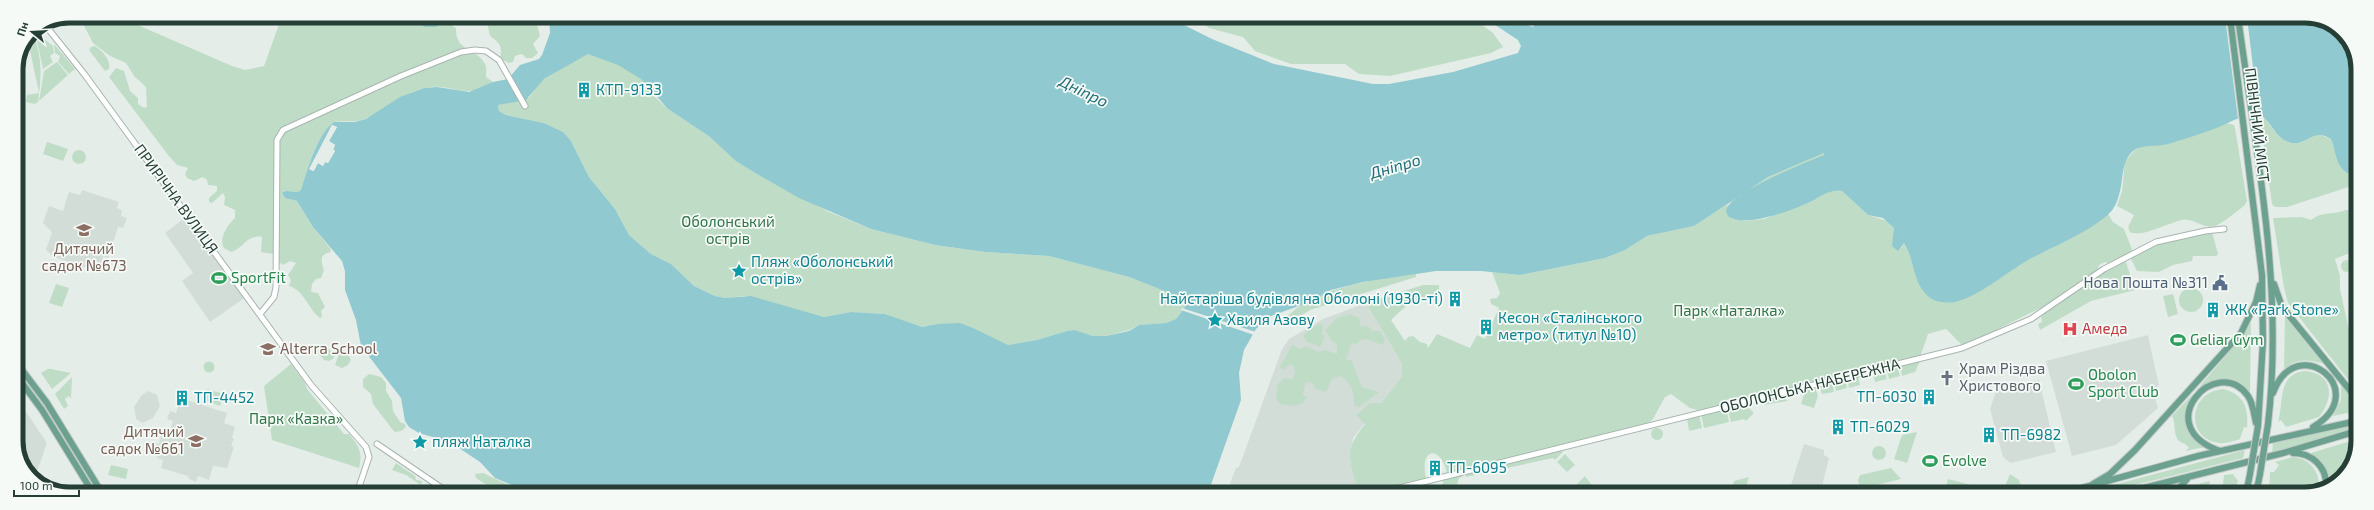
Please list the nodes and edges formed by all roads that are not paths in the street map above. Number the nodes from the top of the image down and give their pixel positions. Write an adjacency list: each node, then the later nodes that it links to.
1 (2231, 23): 6 (main road, ПІВНІЧНИЙ МІСТ)
2 (2239, 23): 7 (main road, ПІВНІЧНИЙ МІСТ)
3 (48, 29): 8 (street, ПРИРІЧНА ВУЛИЦЯ)
4 (524, 105): 8 (street)
5 (2224, 230): 27 (street, ОБОЛОНСЬКА НАБЕРЕЖНА)
6 (2262, 275): 14 (main road); 28 (main road)
7 (2271, 276): 11 (main road); 12 (main road)
8 (260, 314): 25 (street, ПРИРІЧНА ВУЛИЦЯ)
9 (23, 371): 24 (main road)
10 (23, 384): 23 (main road)
11 (2351, 392)
12 (2271, 398): 15 (main road); 22 (main road, bridge)
13 (2351, 422): 15 (main road)
14 (2258, 426): 18 (main road); 31 (main road, bridge)
15 (2308, 430): 18 (main road)
16 (2351, 433): 19 (main road)
17 (377, 444): 26 (street)
18 (2220, 451): 28 (main road)
19 (2283, 454): 20 (main road); 21 (main road)
20 (2189, 477): 29 (main road); 30 (main road)
21 (2325, 482)
22 (2258, 484): 32 (main road); 33 (main road)
23 (89, 487)
24 (98, 487)
25 (359, 487)
26 (440, 487)
27 (1403, 487)
28 (2088, 487)
29 (2148, 487)
30 (2180, 487)
31 (2247, 487)
32 (2257, 487)
33 (2259, 487)

